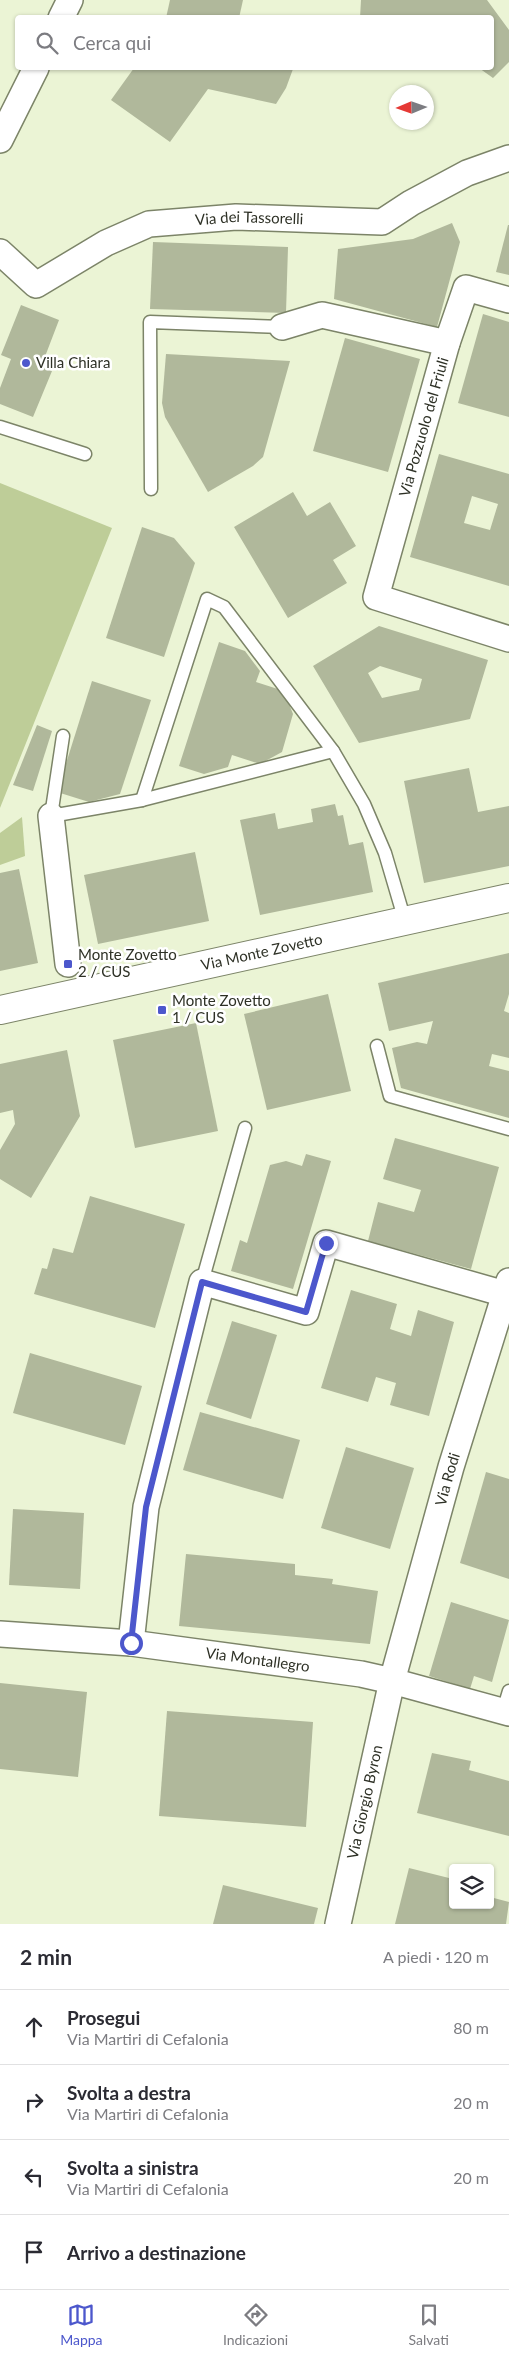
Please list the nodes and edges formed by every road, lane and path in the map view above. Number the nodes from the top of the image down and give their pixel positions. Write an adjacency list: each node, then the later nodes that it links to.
1 (70, 0): 2 (street)
2 (62, 15)
3 (35, 70): 4 (street)
4 (0, 140)
5 (509, 158): 6 (street, Via dei Tassorelli)
6 (0, 252)
7 (509, 300): 9 (street)
8 (282, 326): 9 (street, Via Pozzuolo del Friuli); 12 (lane, Via Pozzuolo del Friuli)
9 (447, 344): 13 (street, Via Pozzuolo del Friuli)
10 (0, 427): 11 (lane)
11 (85, 454)
12 (151, 489)
13 (509, 639)
14 (63, 736): 17 (lane)
15 (333, 751): 16 (lane); 16 (lane); 19 (lane)
16 (142, 800): 17 (lane)
17 (52, 816): 20 (street)
18 (509, 898): 19 (street, Via Monte Zovetto)
19 (405, 921): 21 (street, Via Monte Zovetto)
20 (68, 964)
21 (0, 1010)
22 (377, 1046): 24 (lane)
23 (245, 1128): 25 (lane)
24 (509, 1129)
25 (202, 1282): 26 (street); 28 (street)
26 (507, 1288): 29 (street, Via Rodi)
27 (0, 1634): 28 (street, Via Montallegro)
28 (131, 1643): 29 (street, Via Montallegro)
29 (392, 1681): 30 (street, Via Montallegro); 31 (street, Via Giorgio Byron)
30 (507, 1705)
31 (338, 1924)

